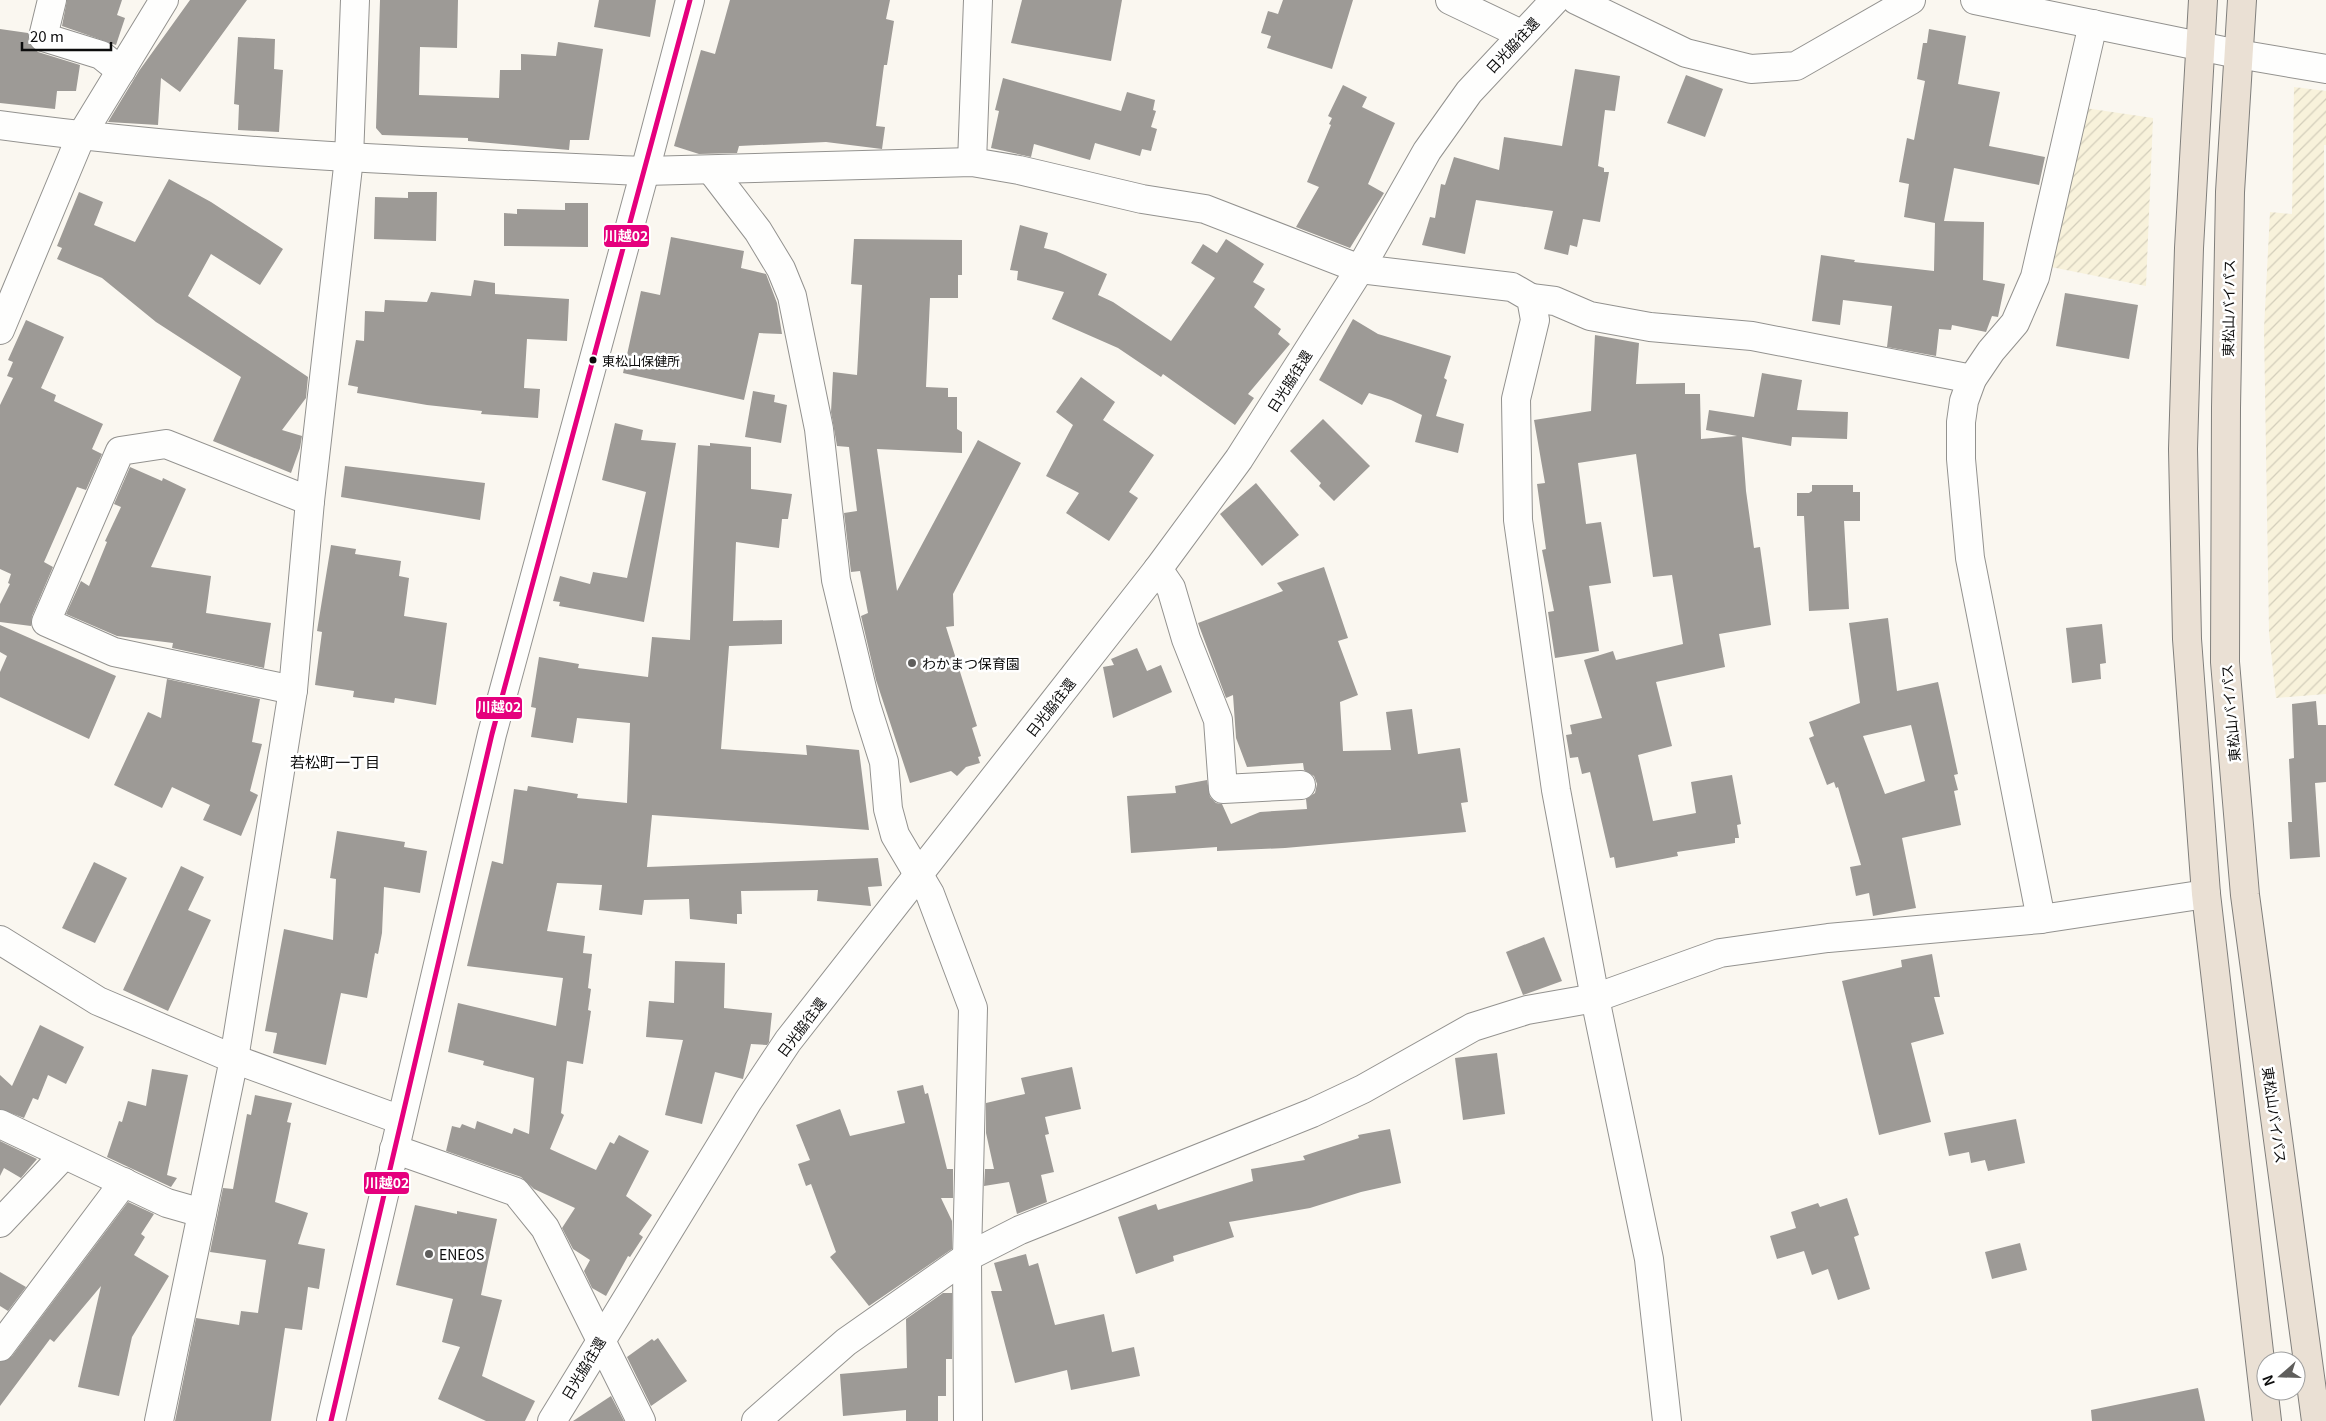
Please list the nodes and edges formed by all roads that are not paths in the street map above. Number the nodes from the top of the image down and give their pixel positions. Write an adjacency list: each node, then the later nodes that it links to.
1 (52, 0): 18 (street)
2 (355, 0): 21 (street)
3 (690, 0): 23 (street)
4 (978, 0): 22 (street)
5 (1450, 0): 14 (street)
6 (1555, 0): 14 (street, 日光脇往還)
7 (1576, 0): 8 (street)
8 (1911, 0)
9 (1975, 0): 13 (street)
10 (2203, 0): 15 (highway)
11 (2242, 0): 16 (highway, 東松山バイパス)
12 (157, 2): 18 (street)
13 (2093, 24): 15 (street); 28 (street)
14 (1521, 34): 25 (street, 日光脇往還)
15 (2200, 46): 16 (street); 34 (highway)
16 (2238, 54): 17 (street); 57 (highway, 東松山バイパス)
17 (2326, 69)
18 (121, 71): 20 (street)
19 (0, 125): 20 (street)
20 (81, 136): 21 (street); 27 (street)
21 (349, 158): 23 (street); 29 (street)
22 (972, 162): 24 (street); 25 (street)
23 (645, 171): 24 (street); 39 (street)
24 (712, 171): 33 (street)
25 (1360, 269): 26 (street); 30 (street, 日光脇往還)
26 (1531, 298): 28 (street); 37 (street)
27 (0, 330)
28 (1972, 379): 35 (street)
29 (310, 501): 31 (street); 31 (street)
30 (1158, 569): 32 (street); 33 (street, 日光脇往還)
31 (293, 690): 38 (street)
32 (1301, 786)
33 (919, 874): 46 (street); 47 (street, 日光脇往還)
34 (2206, 894): 35 (street); 56 (highway)
35 (2041, 919): 37 (street)
36 (0, 940): 38 (street)
37 (1595, 998): 46 (street); 55 (street)
38 (234, 1059): 39 (street); 44 (street)
39 (401, 1120): 41 (street)
40 (0, 1124): 42 (street)
41 (394, 1149): 47 (street); 50 (street)
42 (64, 1155): 43 (street); 45 (street)
43 (124, 1182): 44 (street); 48 (street)
44 (202, 1213): 49 (street)
45 (0, 1223)
46 (967, 1257): 53 (street); 54 (street)
47 (600, 1340): 51 (street, 日光脇往還); 52 (street)
48 (0, 1347)
49 (159, 1421)
50 (331, 1421)
51 (552, 1421)
52 (641, 1421)
53 (756, 1421)
54 (968, 1421)
55 (1667, 1421)
56 (2267, 1421)
57 (2316, 1421)

